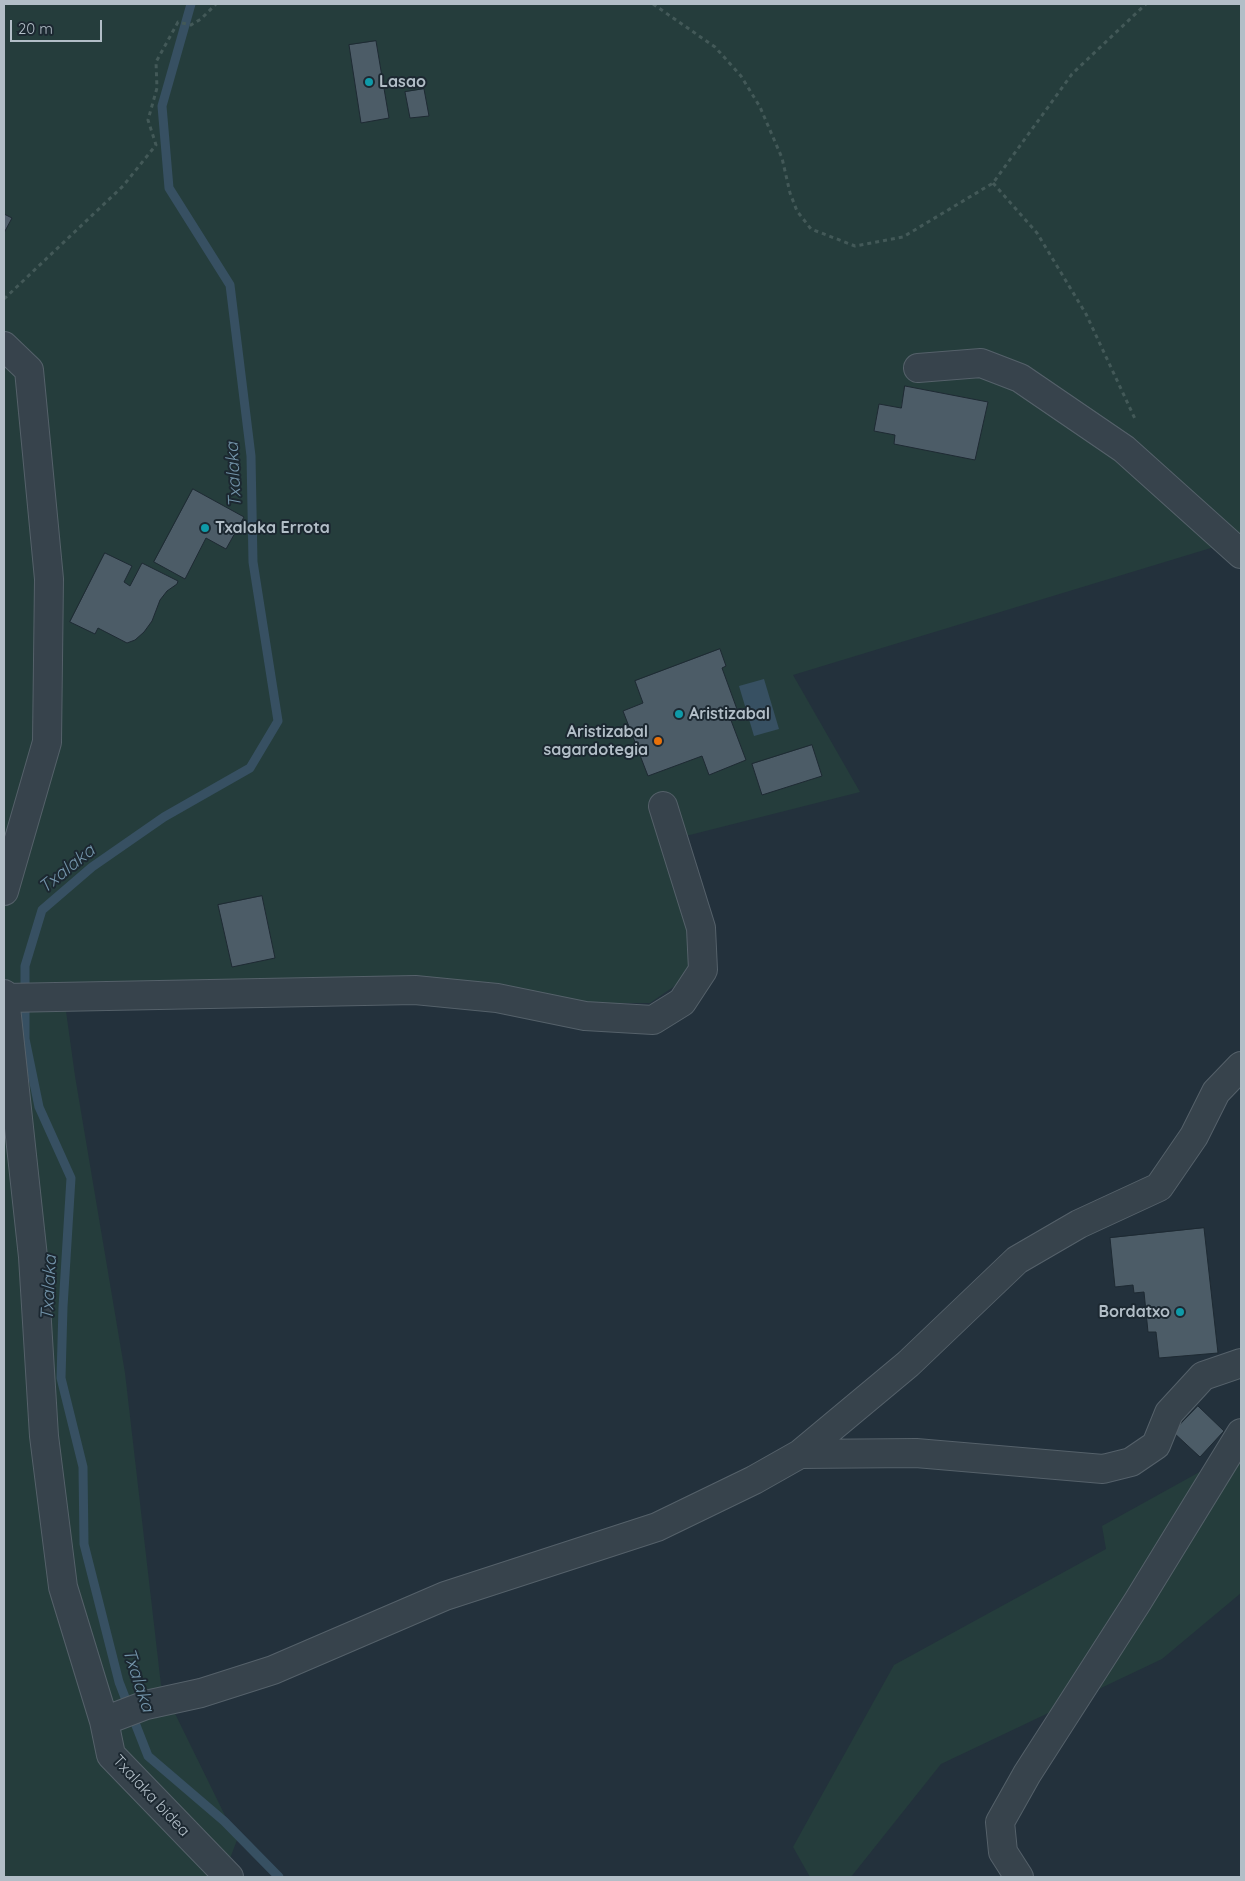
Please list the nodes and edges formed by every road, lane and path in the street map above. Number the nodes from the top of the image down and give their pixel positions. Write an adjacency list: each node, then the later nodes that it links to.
1 (216, 4): 5 (path)
2 (653, 4): 4 (path)
3 (1146, 4): 4 (path)
4 (993, 183): 8 (path)
5 (4, 299)
6 (4, 346): 11 (street)
7 (918, 368): 9 (street)
8 (1138, 426)
9 (1241, 554)
10 (663, 806): 12 (street)
11 (4, 891)
12 (8, 996): 17 (street, Txalaka bidea)
13 (1241, 1066): 16 (street)
14 (1241, 1363): 16 (street)
15 (1241, 1433): 19 (street)
16 (800, 1454): 17 (street)
17 (124, 1713): 18 (street, Txalaka bidea)
18 (229, 1877)
19 (1019, 1877)

